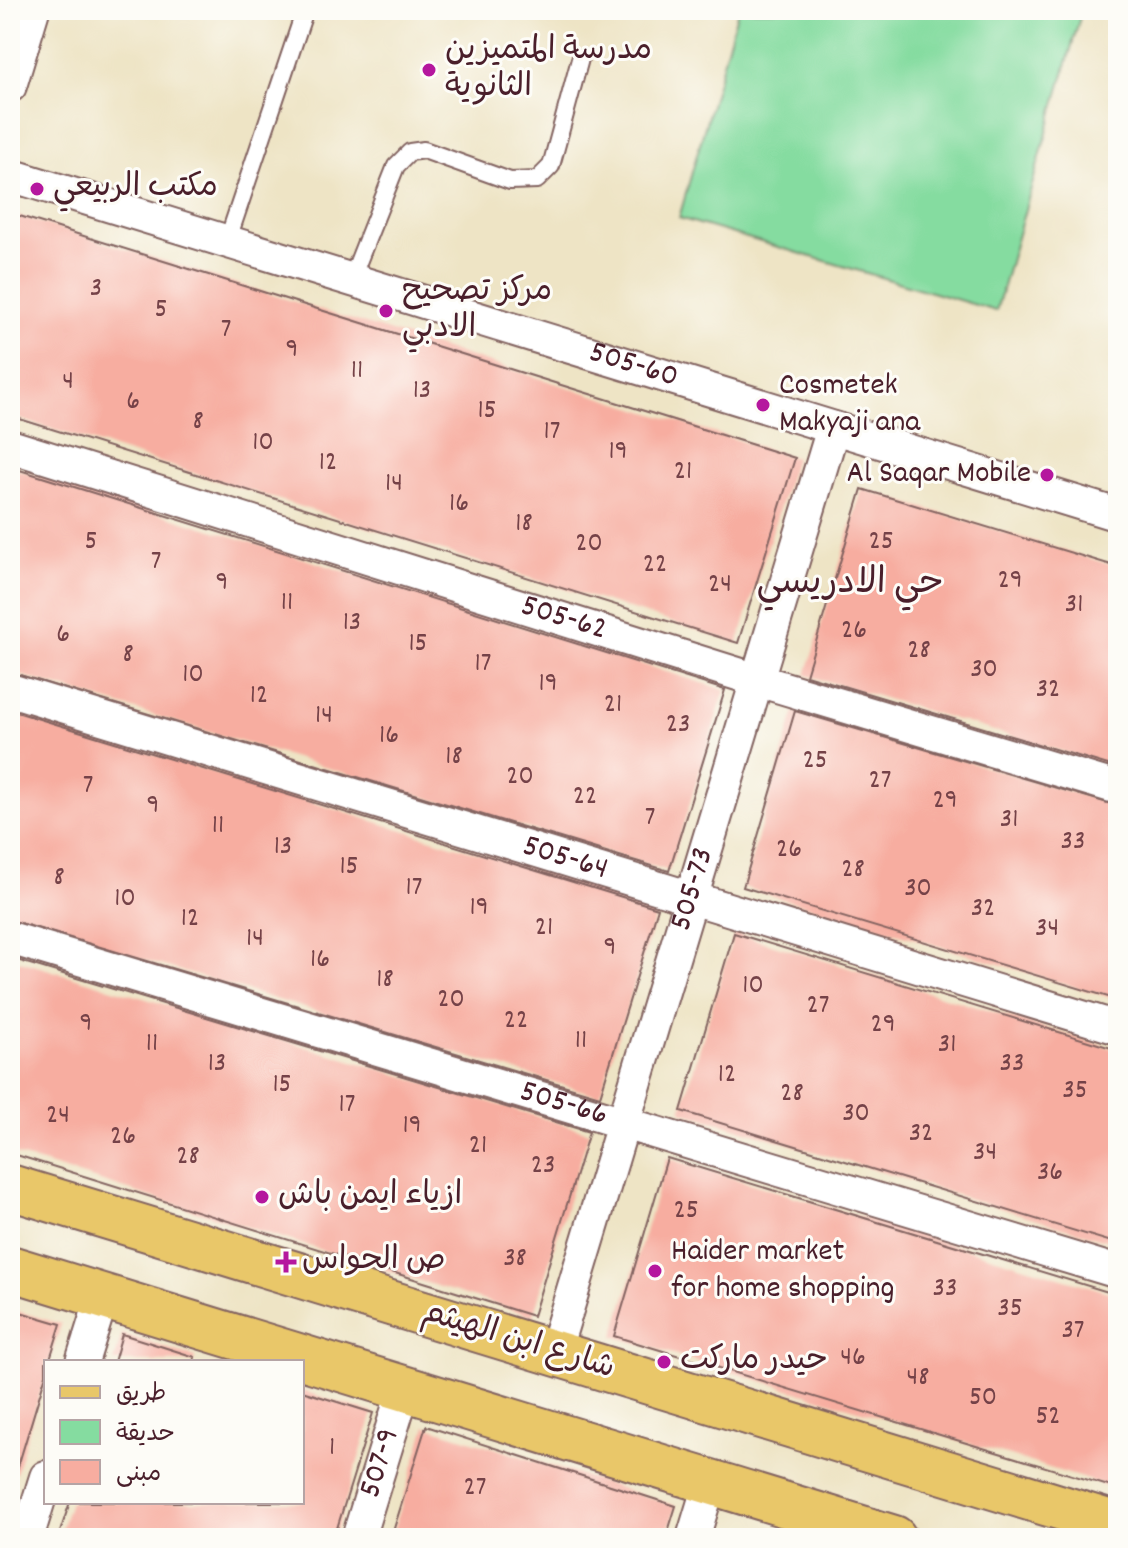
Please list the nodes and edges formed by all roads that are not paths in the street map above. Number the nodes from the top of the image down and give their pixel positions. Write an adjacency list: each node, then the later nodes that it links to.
1 (33, 10): 4 (street)
2 (305, 10): 6 (lane)
3 (580, 59): 7 (lane)
4 (10, 86)
5 (10, 175): 6 (street, 505-60)
6 (227, 242): 7 (street, 505-60)
7 (351, 280): 8 (street, 505-60)
8 (833, 428): 10 (street, 505-60); 11 (street, 505-73)
9 (10, 446): 11 (street, 505-62)
10 (1118, 515)
11 (757, 680): 13 (street, 505-62); 14 (street, 505-73)
12 (10, 690): 14 (street, 505-64)
13 (1118, 788)
14 (691, 897): 16 (street, 505-64); 17 (street, 505-73)
15 (10, 938): 17 (street, 505-66)
16 (1118, 1028)
17 (623, 1122): 20 (street, 505-66); 22 (street, 505-73)
18 (10, 1187): 22 (main road, شارع ابن الهيثم)
19 (10, 1268): 21 (main road)
20 (1118, 1272)
21 (103, 1295): 23 (street); 24 (main road)
22 (554, 1353): 27 (main road, شارع ابن الهيثم)
23 (83, 1360)
24 (404, 1389): 25 (main road); 29 (street, 507-9)
25 (710, 1482): 30 (street); 31 (main road)
26 (44, 1483): 28 (street)
27 (1118, 1525)
28 (27, 1538)
29 (358, 1538)
30 (693, 1538)
31 (894, 1538)

